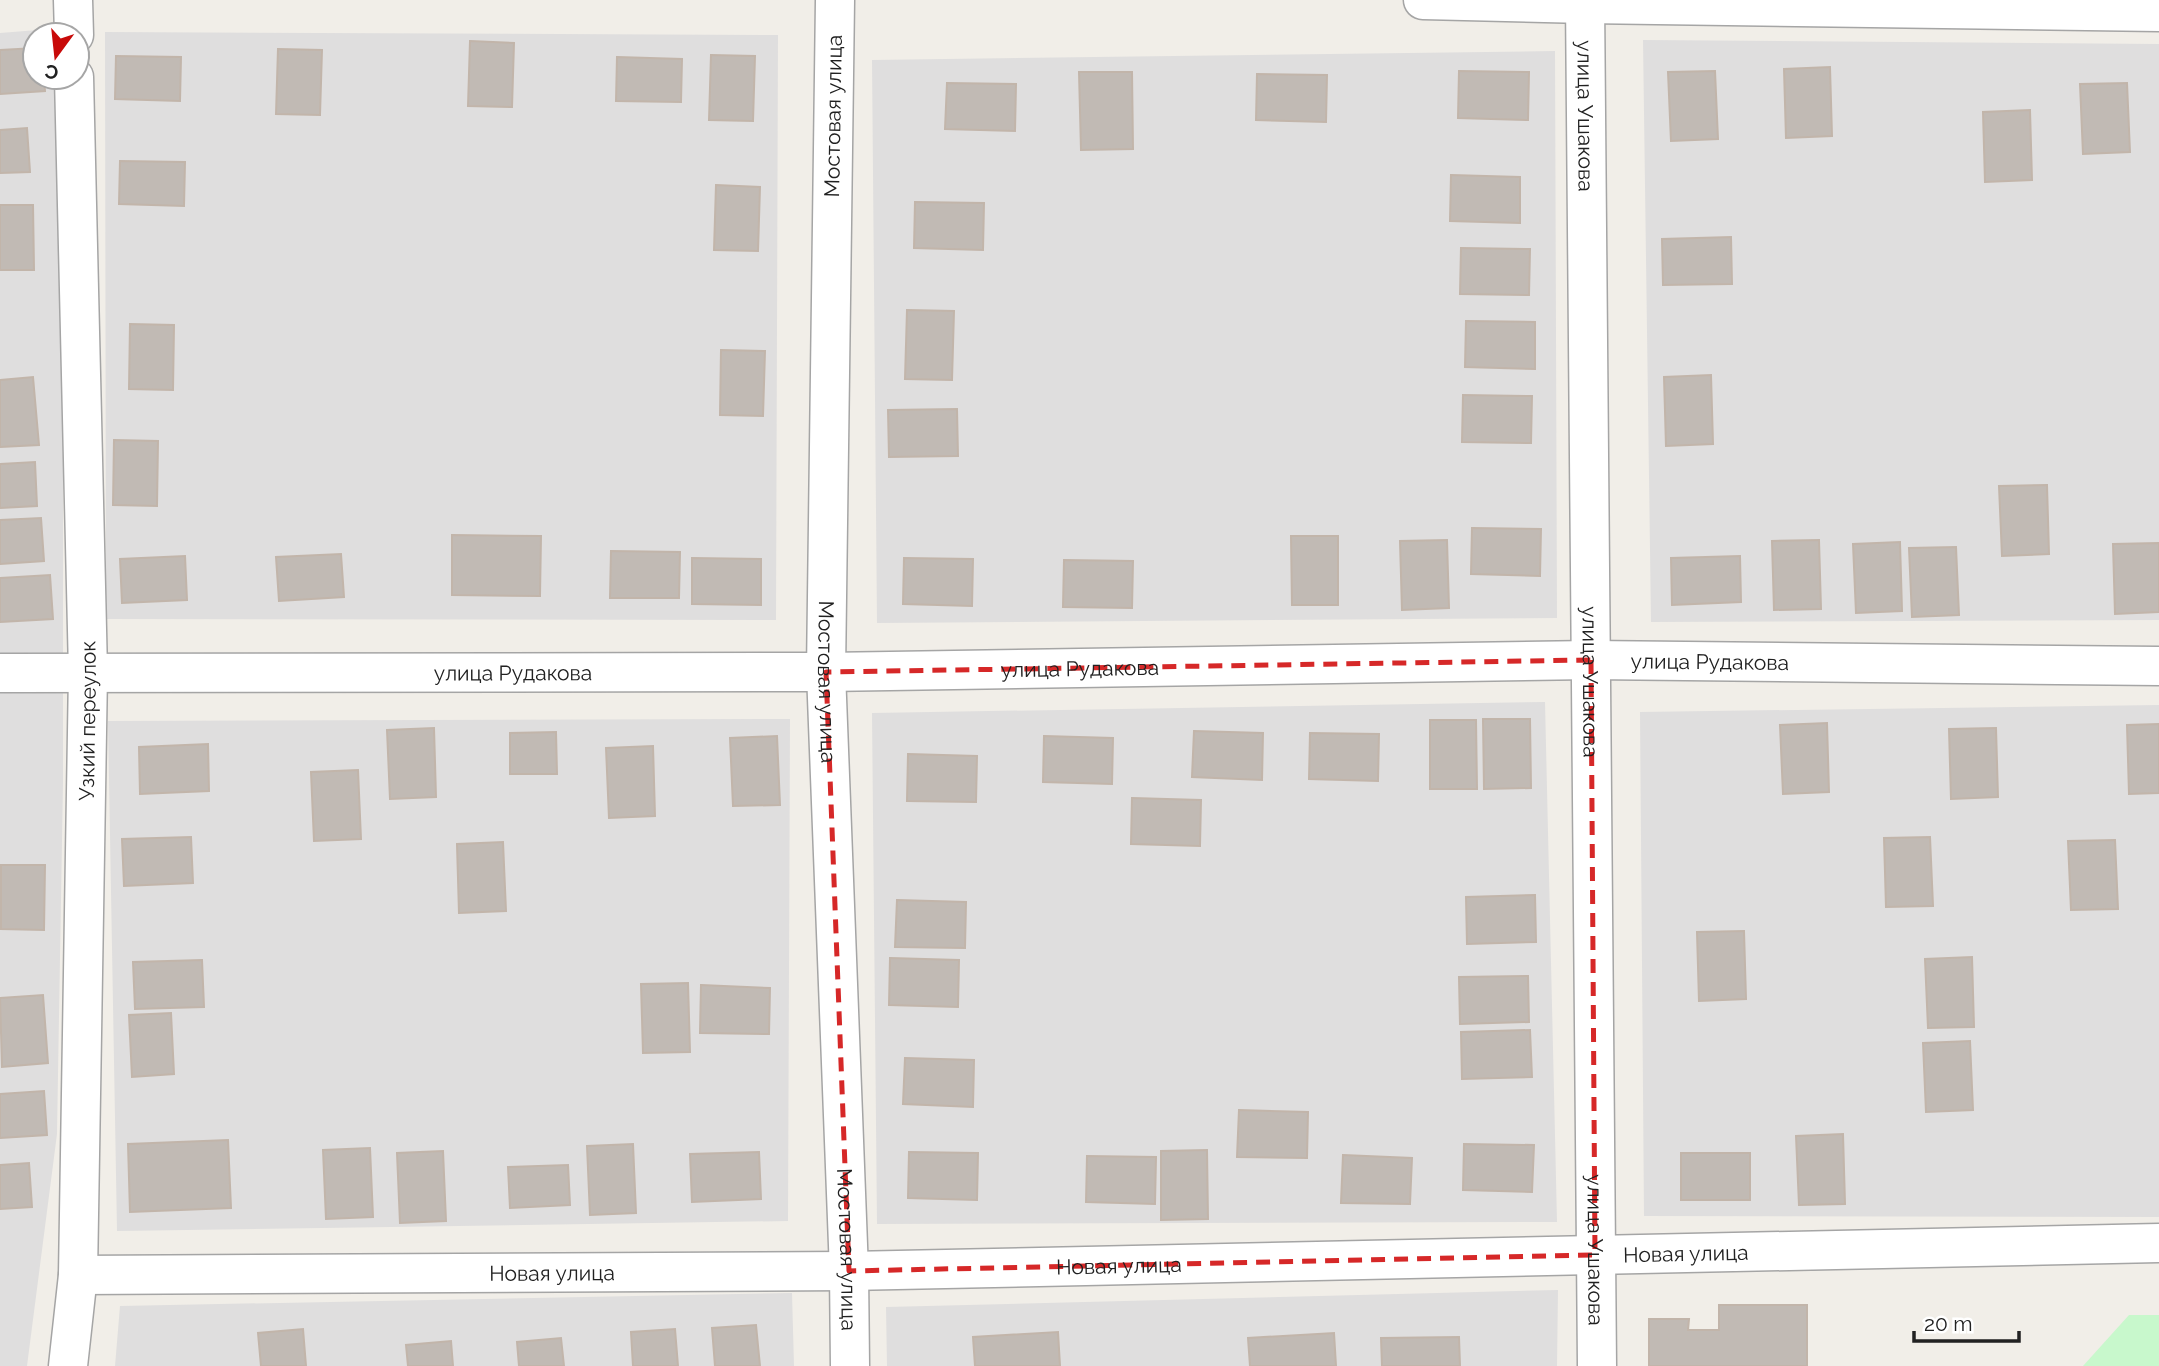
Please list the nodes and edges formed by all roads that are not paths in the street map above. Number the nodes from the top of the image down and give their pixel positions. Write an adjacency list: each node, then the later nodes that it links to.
1 (73, 0): 6 (street)
2 (835, 0): 11 (street, Мостовая улица)
3 (1423, 0): 4 (street)
4 (1585, 2): 5 (street); 8 (street, улица Ушакова)
5 (2159, 12)
6 (74, 21)
7 (74, 91): 10 (street, Узкий переулок)
8 (1591, 660): 9 (street, улица Рудакова); 11 (street, улица Рудакова); 14 (street, улица Ушакова)
9 (2159, 666)
10 (88, 672): 11 (street, улица Рудакова); 12 (street, улица Рудакова); 16 (street, Узкий переулок)
11 (826, 672): 15 (street, Мостовая улица)
12 (0, 673)
13 (2159, 1243): 14 (street, Новая улица)
14 (1595, 1255): 15 (street, Новая улица); 19 (street, улица Ушакова)
15 (849, 1271): 16 (street, Новая улица); 18 (street, Мостовая улица)
16 (78, 1275): 17 (street, Узкий переулок)
17 (68, 1366)
18 (850, 1366)
19 (1597, 1366)

